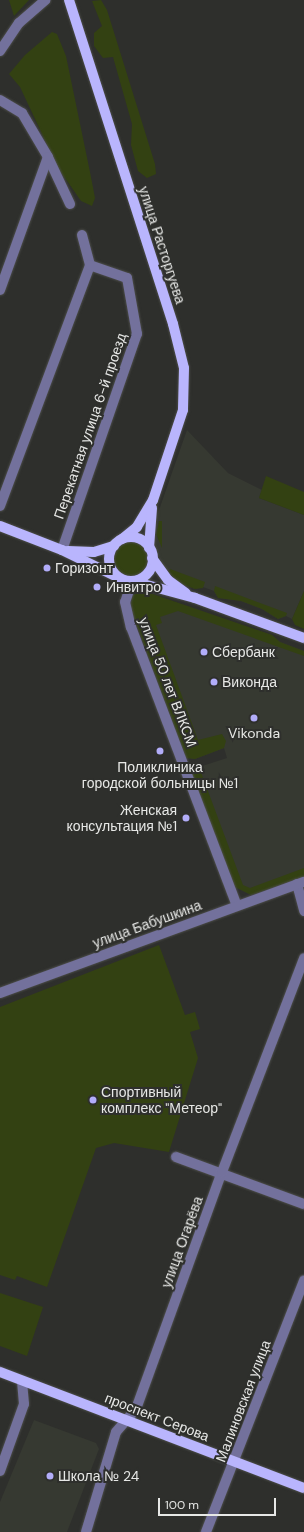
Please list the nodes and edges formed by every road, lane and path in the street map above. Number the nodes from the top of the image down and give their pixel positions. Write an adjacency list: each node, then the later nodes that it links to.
1 (46, 0): 3 (street)
2 (69, 0): 10 (main road, улица Расторгуева)
3 (0, 51)
4 (0, 100): 5 (street)
5 (48, 157): 6 (street); 9 (street)
6 (70, 204)
7 (82, 235): 8 (street)
8 (90, 265): 11 (street); 14 (street, Перекатная улица 6-й проезд)
9 (0, 290)
10 (153, 500): 13 (main road, улица Расторгуева); 15 (main road, улица Расторгуева)
11 (0, 506)
12 (0, 526): 14 (main road)
13 (118, 542): 14 (main road); 15 (main road); 16 (main road)
14 (62, 550): 16 (main road)
15 (151, 553): 17 (main road); 18 (main road)
16 (119, 578): 17 (main road)
17 (132, 581): 18 (main road); 21 (street, улица 50 лет ВЛКСМ)
18 (195, 598): 19 (main road)
19 (304, 638)
20 (300, 883): 21 (street, улица Бабушкина); 22 (street)
21 (237, 906): 24 (street, улица Бабушкина)
22 (304, 911)
23 (304, 958): 26 (street, улица Огарёва)
24 (0, 993)
25 (176, 1157): 26 (street)
26 (222, 1172): 27 (street); 31 (street, улица Огарёва)
27 (304, 1204)
28 (304, 1280): 32 (street, Малиновская улица)
29 (0, 1372): 30 (main road, проспект Серова)
30 (22, 1381): 31 (main road, проспект Серова); 33 (street)
31 (126, 1420): 32 (main road, проспект Серова); 35 (street, улица Огарёва)
32 (235, 1462): 34 (main road, проспект Серова); 36 (street, Малиновская улица)
33 (0, 1471)
34 (304, 1488)
35 (86, 1532)
36 (206, 1532)

